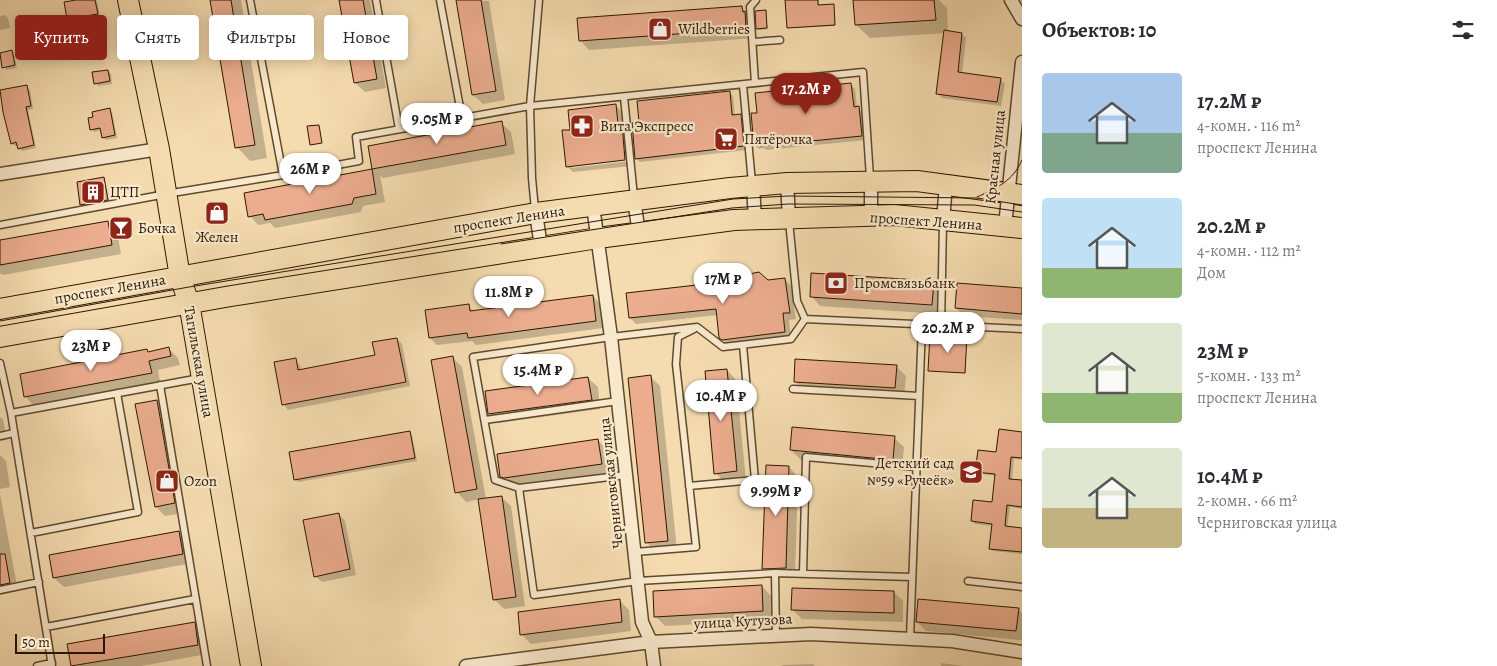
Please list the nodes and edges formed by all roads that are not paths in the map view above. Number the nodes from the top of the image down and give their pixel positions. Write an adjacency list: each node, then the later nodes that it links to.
1 (128, 0): 20 (main road, Тагильская улица)
2 (250, 0): 22 (lane)
3 (376, 0): 19 (lane)
4 (440, 0): 18 (lane)
5 (539, 0): 6 (lane); 17 (lane)
6 (545, 0)
7 (756, 0): 11 (lane)
8 (1011, 0): 9 (street)
9 (1022, 19)
10 (780, 40): 11 (lane)
11 (753, 42): 14 (lane)
12 (1022, 62): 13 (street, Красная улица)
13 (1021, 76): 28 (street, Красная улица)
14 (755, 83): 15 (lane); 23 (lane)
15 (743, 85): 16 (lane); 26 (lane)
16 (624, 97): 17 (lane); 29 (lane)
17 (530, 106): 18 (lane); 31 (lane)
18 (462, 118): 19 (lane)
19 (399, 129): 22 (lane)
20 (159, 149): 21 (street); 27 (main road, Тагильская улица)
21 (0, 174)
22 (283, 175): 27 (lane)
23 (870, 182): 24 (main road, проспект Ленина); 25 (main road, проспект Ленина); 32 (street)
24 (787, 183): 26 (main road, проспект Ленина); 33 (street)
25 (946, 184): 28 (main road, проспект Ленина); 35 (street)
26 (752, 186): 29 (main road, проспект Ленина); 34 (street)
27 (166, 194): 36 (lane); 41 (main road, Тагильская улица)
28 (1015, 194): 37 (street, Красная улица)
29 (634, 200): 30 (main road, проспект Ленина); 38 (street)
30 (594, 206): 31 (main road, проспект Ленина); 39 (street, Черниговская улица)
31 (536, 214): 40 (street); 41 (main road, проспект Ленина)
32 (871, 216): 33 (main road, проспект Ленина); 35 (main road, проспект Ленина)
33 (789, 218): 34 (main road, проспект Ленина); 44 (lane)
34 (755, 219): 38 (main road, проспект Ленина)
35 (943, 220): 37 (main road, проспект Ленина); 46 (lane)
36 (0, 225)
37 (1013, 227)
38 (639, 233): 39 (main road, проспект Ленина)
39 (598, 238): 40 (main road, проспект Ленина); 50 (street, Черниговская улица)
40 (540, 247): 42 (main road, проспект Ленина)
41 (180, 277): 42 (main road, Тагильская улица); 43 (main road, проспект Ленина)
42 (189, 304): 49 (main road, проспект Ленина); 53 (main road, Тагильская улица)
43 (0, 309)
44 (805, 320): 45 (lane); 51 (lane)
45 (922, 325): 46 (lane); 57 (lane)
46 (941, 326): 48 (lane)
47 (697, 327): 50 (lane); 51 (lane); 65 (lane)
48 (1022, 329)
49 (0, 337)
50 (611, 337): 58 (street, Черниговская улица); 60 (lane)
51 (743, 345): 65 (lane)
52 (0, 363): 59 (lane)
53 (202, 378): 54 (lane); 86 (main road, Тагильская улица)
54 (160, 385): 56 (lane); 77 (lane)
55 (793, 389): 57 (lane)
56 (117, 393): 59 (lane); 67 (lane)
57 (919, 396): 63 (lane)
58 (618, 401): 60 (lane); 64 (street, Черниговская улица)
59 (11, 413): 61 (lane)
60 (484, 420): 66 (lane)
61 (14, 433): 62 (lane); 67 (lane)
62 (0, 436)
63 (916, 467): 70 (lane); 71 (lane)
64 (626, 475): 66 (lane); 68 (street, Черниговская улица)
65 (689, 486): 68 (lane)
66 (519, 488): 72 (lane)
67 (30, 533): 74 (lane)
68 (635, 552): 72 (street, Черниговская улица)
69 (775, 573): 70 (lane); 72 (lane); 79 (lane)
70 (803, 574): 71 (lane)
71 (912, 577): 80 (lane)
72 (638, 581): 81 (street, Черниговская улица)
73 (968, 581): 75 (lane)
74 (39, 582): 76 (lane); 78 (lane)
75 (1022, 587)
76 (0, 590)
77 (195, 600): 78 (lane); 85 (lane)
78 (46, 627): 83 (lane)
79 (776, 636): 80 (street, улица Кутузова); 81 (street, улица Кутузова)
80 (910, 638): 82 (street, улица Кутузова)
81 (651, 642): 87 (street, улица Кутузова); 88 (street, Черниговская улица)
82 (1022, 652)
83 (52, 665): 84 (lane)
84 (37, 666)
85 (206, 666)
86 (251, 666)
87 (466, 666)
88 (654, 666)

